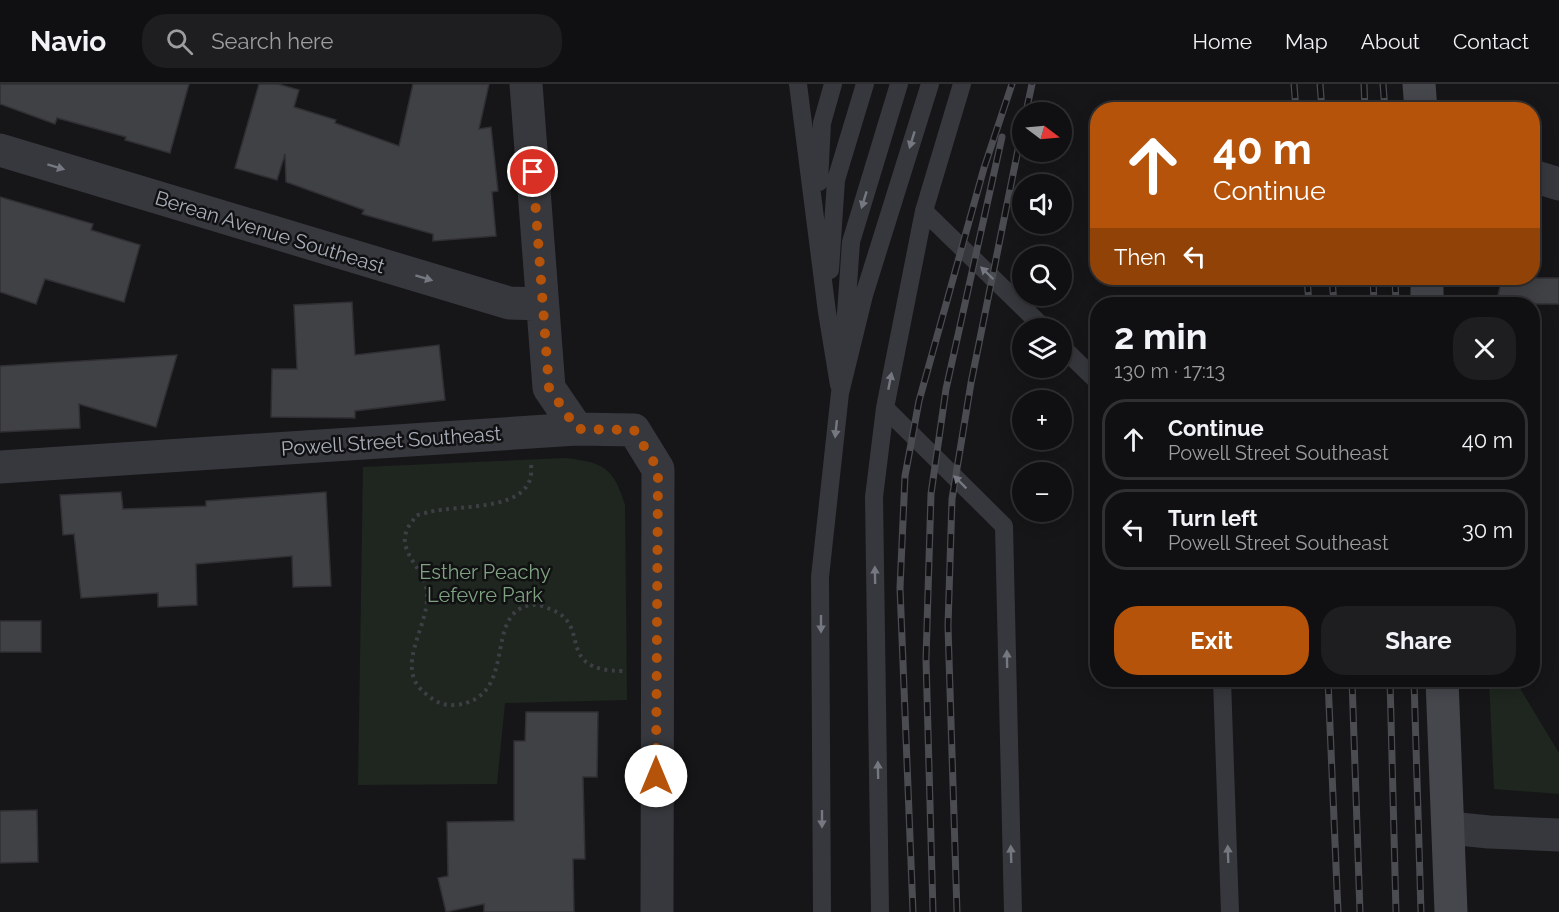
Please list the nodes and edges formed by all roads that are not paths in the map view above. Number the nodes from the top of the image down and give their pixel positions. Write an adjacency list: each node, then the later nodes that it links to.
1 (526, 84): 15 (street)
2 (833, 84): 14 (lane)
3 (865, 84): 16 (lane)
4 (899, 84): 20 (lane, one-way to 20)
5 (930, 84): 20 (lane, one-way to 20)
6 (962, 84): 13 (lane)
7 (1419, 84): 9 (main road)
8 (801, 85): 14 (lane)
9 (1420, 102)
10 (0, 150): 15 (street, Berean Avenue Southeast, one-way to 15)
11 (1540, 178): 12 (street)
12 (1559, 184)
13 (924, 211): 17 (lane, one-way to 13); 21 (lane, one-way to 13)
14 (817, 233): 16 (lane)
15 (542, 304): 22 (street)
16 (827, 312): 20 (lane)
17 (1034, 318)
18 (1072, 356): 19 (lane)
19 (1090, 374)
20 (840, 393): 29 (lane, one-way to 29)
21 (885, 408): 30 (lane, one-way to 21); 31 (lane, one-way to 21)
22 (577, 429): 23 (street, Powell Street Southeast); 28 (street, Powell Street Southeast)
23 (0, 466)
24 (1222, 687): 32 (lane, one-way to 24)
25 (1442, 687): 26 (main road)
26 (1449, 828): 27 (street); 33 (main road)
27 (1559, 835)
28 (657, 912)
29 (822, 912)
30 (880, 912)
31 (1013, 912)
32 (1230, 912)
33 (1451, 912)

